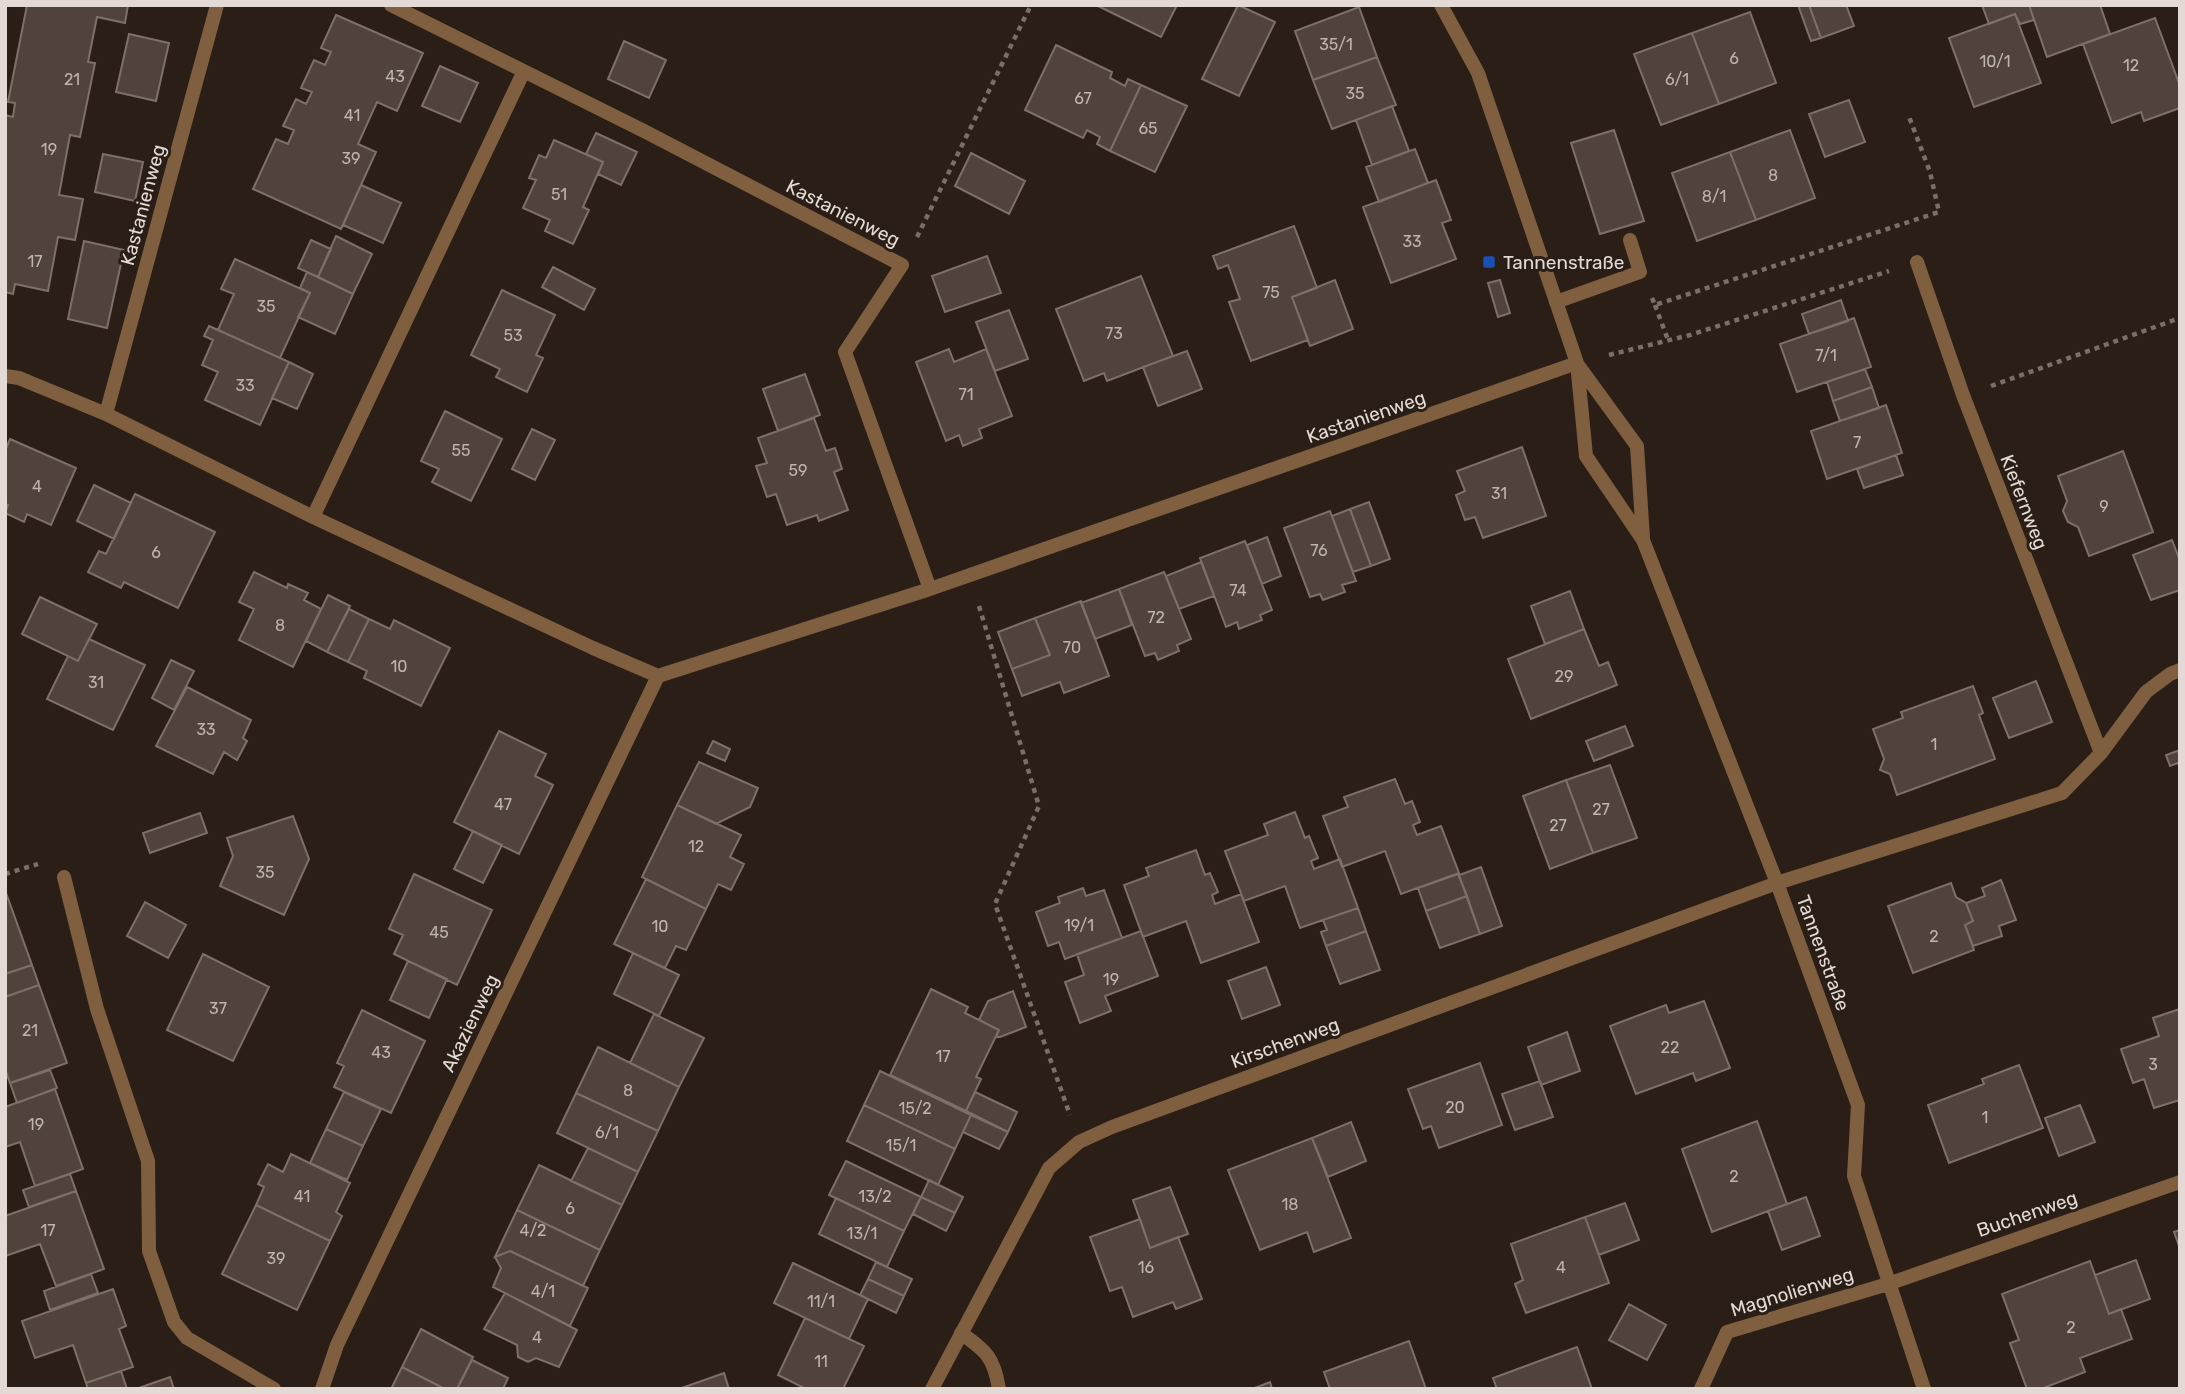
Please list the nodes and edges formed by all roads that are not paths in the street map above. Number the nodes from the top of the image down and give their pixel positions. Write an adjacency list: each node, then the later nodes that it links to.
1 (217, 5): 10 (street, Kastanienweg)
2 (391, 5): 4 (street, Kastanienweg)
3 (1441, 5): 7 (street, Tannenstraße)
4 (523, 73): 11 (street); 13 (street, Kastanienweg)
5 (1630, 240): 7 (street)
6 (1917, 262): 16 (street, Kiefernweg)
7 (1556, 302): 8 (street, Tannenstraße)
8 (1577, 363): 12 (street, Tannenstraße); 12 (street, Tannenstraße); 13 (street, Kastanienweg)
9 (5, 376): 10 (street)
10 (106, 414): 11 (street)
11 (313, 517): 15 (street)
12 (1643, 540): 18 (street, Tannenstraße)
13 (930, 589): 15 (street, Kastanienweg)
14 (2180, 670): 16 (street)
15 (658, 676): 23 (street, Akazienweg)
16 (2101, 753): 18 (street)
17 (64, 877): 22 (street)
18 (1777, 883): 20 (street, Tannenstraße); 21 (street, Kirschenweg)
19 (2180, 1182): 20 (street, Buchenweg)
20 (1888, 1284): 26 (street, Magnolienweg); 27 (street, Tannenstraße)
21 (961, 1333): 24 (street, Kirschenweg); 25 (street)
22 (274, 1389)
23 (322, 1389)
24 (932, 1389)
25 (999, 1389)
26 (1701, 1389)
27 (1924, 1389)

